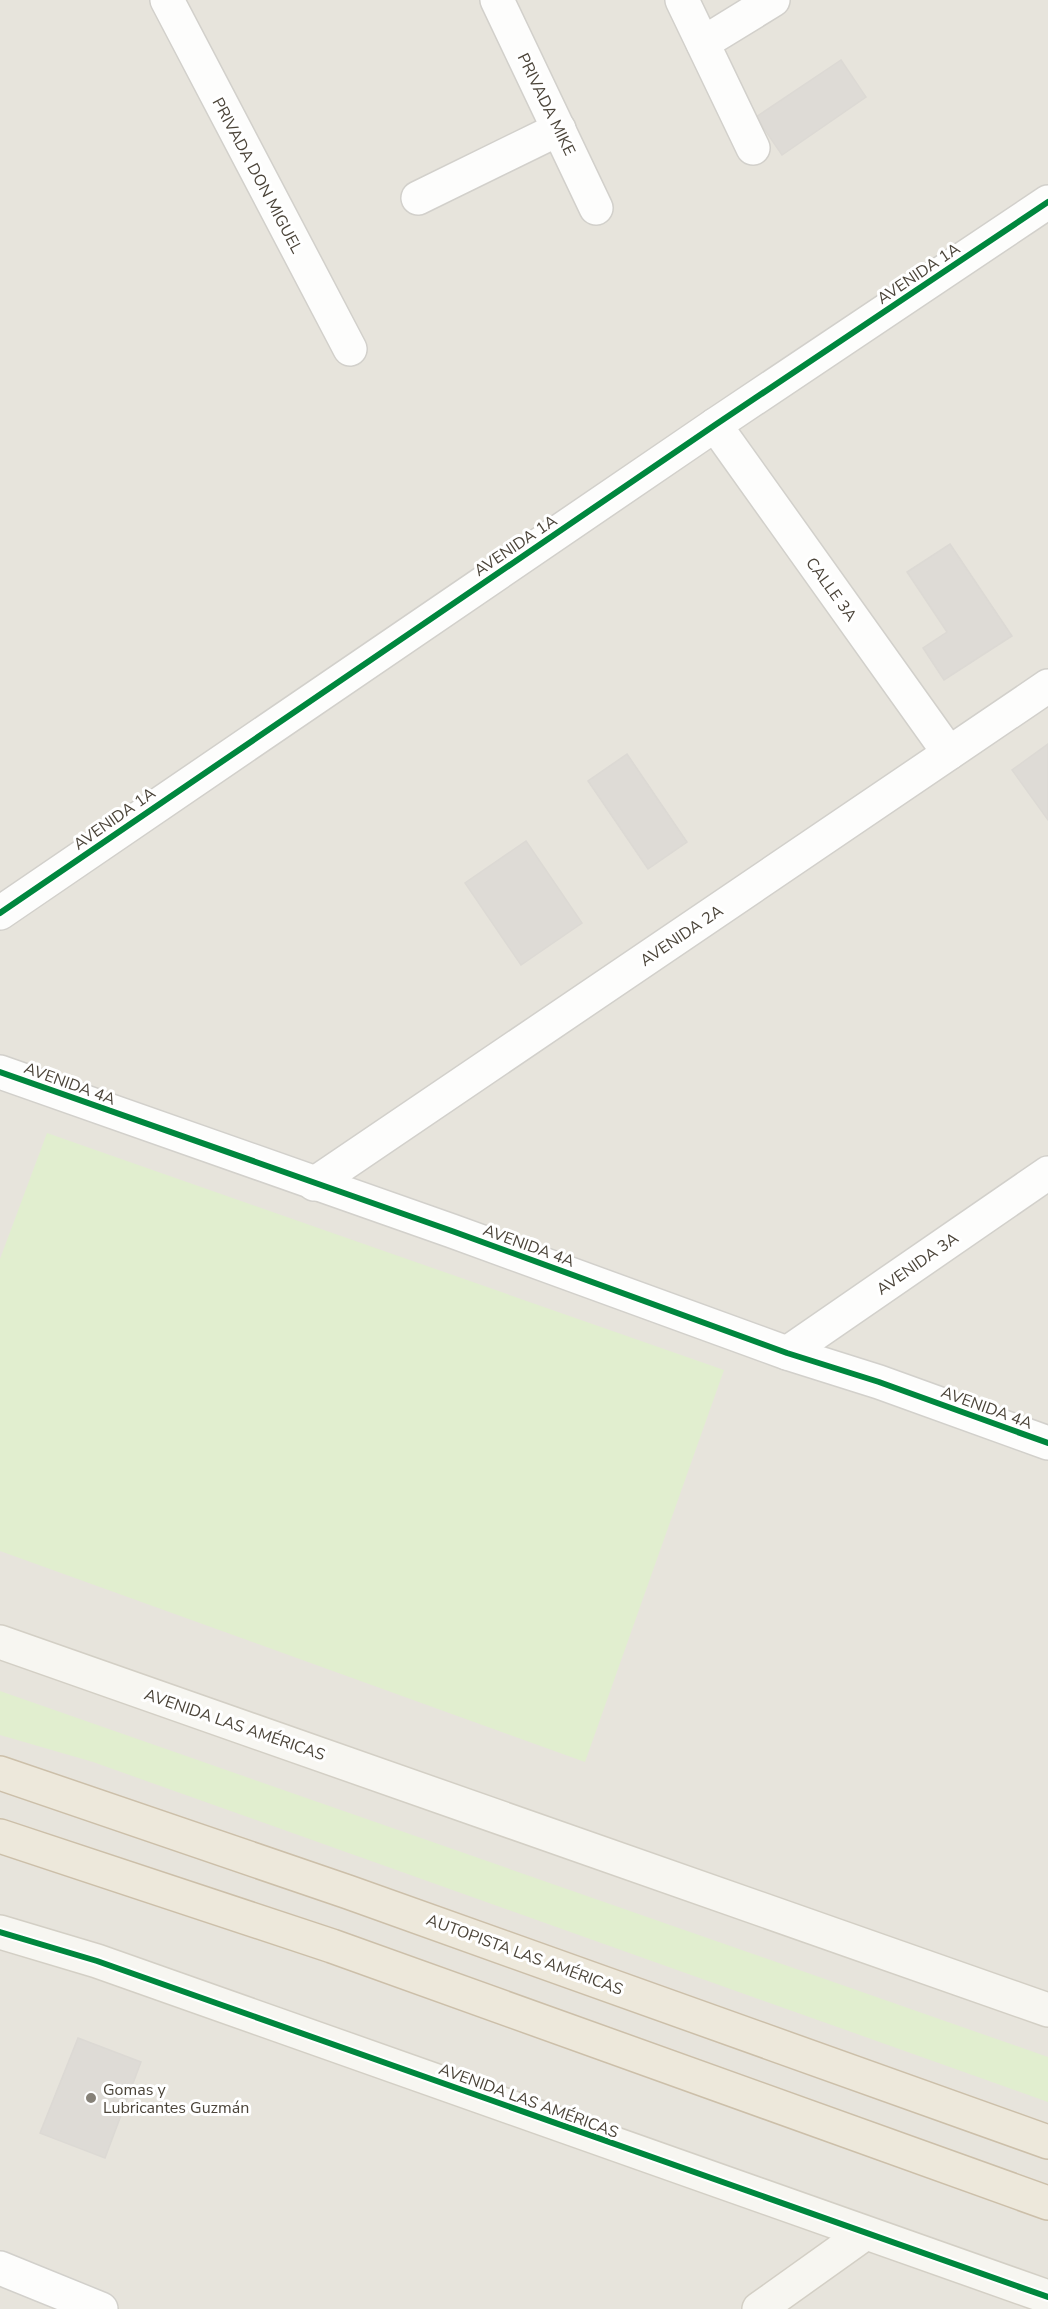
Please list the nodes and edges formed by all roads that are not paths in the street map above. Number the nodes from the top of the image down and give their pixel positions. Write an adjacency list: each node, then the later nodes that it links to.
1 (167, 0): 11 (street, PRIVADA DON MIGUEL)
2 (497, 0): 6 (street, PRIVADA MIKE)
3 (682, 0): 5 (street)
4 (773, 0): 5 (street)
5 (703, 43): 7 (street)
6 (559, 129): 8 (street); 10 (street, PRIVADA MIKE)
7 (753, 148)
8 (418, 198)
9 (1048, 202): 12 (street, AVENIDA 1A)
10 (596, 208)
11 (350, 349)
12 (715, 425): 14 (street, CALLE 3A); 15 (street, AVENIDA 1A)
13 (1048, 686): 14 (street, AVENIDA 2A)
14 (950, 753): 18 (street, AVENIDA 2A)
15 (0, 913)
16 (0, 1072): 18 (street, AVENIDA 4A)
17 (1048, 1173): 19 (street, AVENIDA 3A)
18 (314, 1184): 19 (street, AVENIDA 4A)
19 (787, 1353): 20 (street, AVENIDA 4A)
20 (1048, 1443)
21 (0, 1642): 25 (street, AVENIDA LAS AMÉRICAS)
22 (0, 1773): 26 (highway, AUTOPISTA LAS AMÉRICAS)
23 (0, 1836): 27 (highway)
24 (0, 1932): 28 (street, AVENIDA LAS AMÉRICAS)
25 (1048, 2010)
26 (1048, 2142)
27 (1048, 2203)
28 (864, 2234): 30 (street, AVENIDA LAS AMÉRICAS); 32 (street)
29 (0, 2268): 31 (street)
30 (1048, 2297)
31 (95, 2308)
32 (759, 2309)

